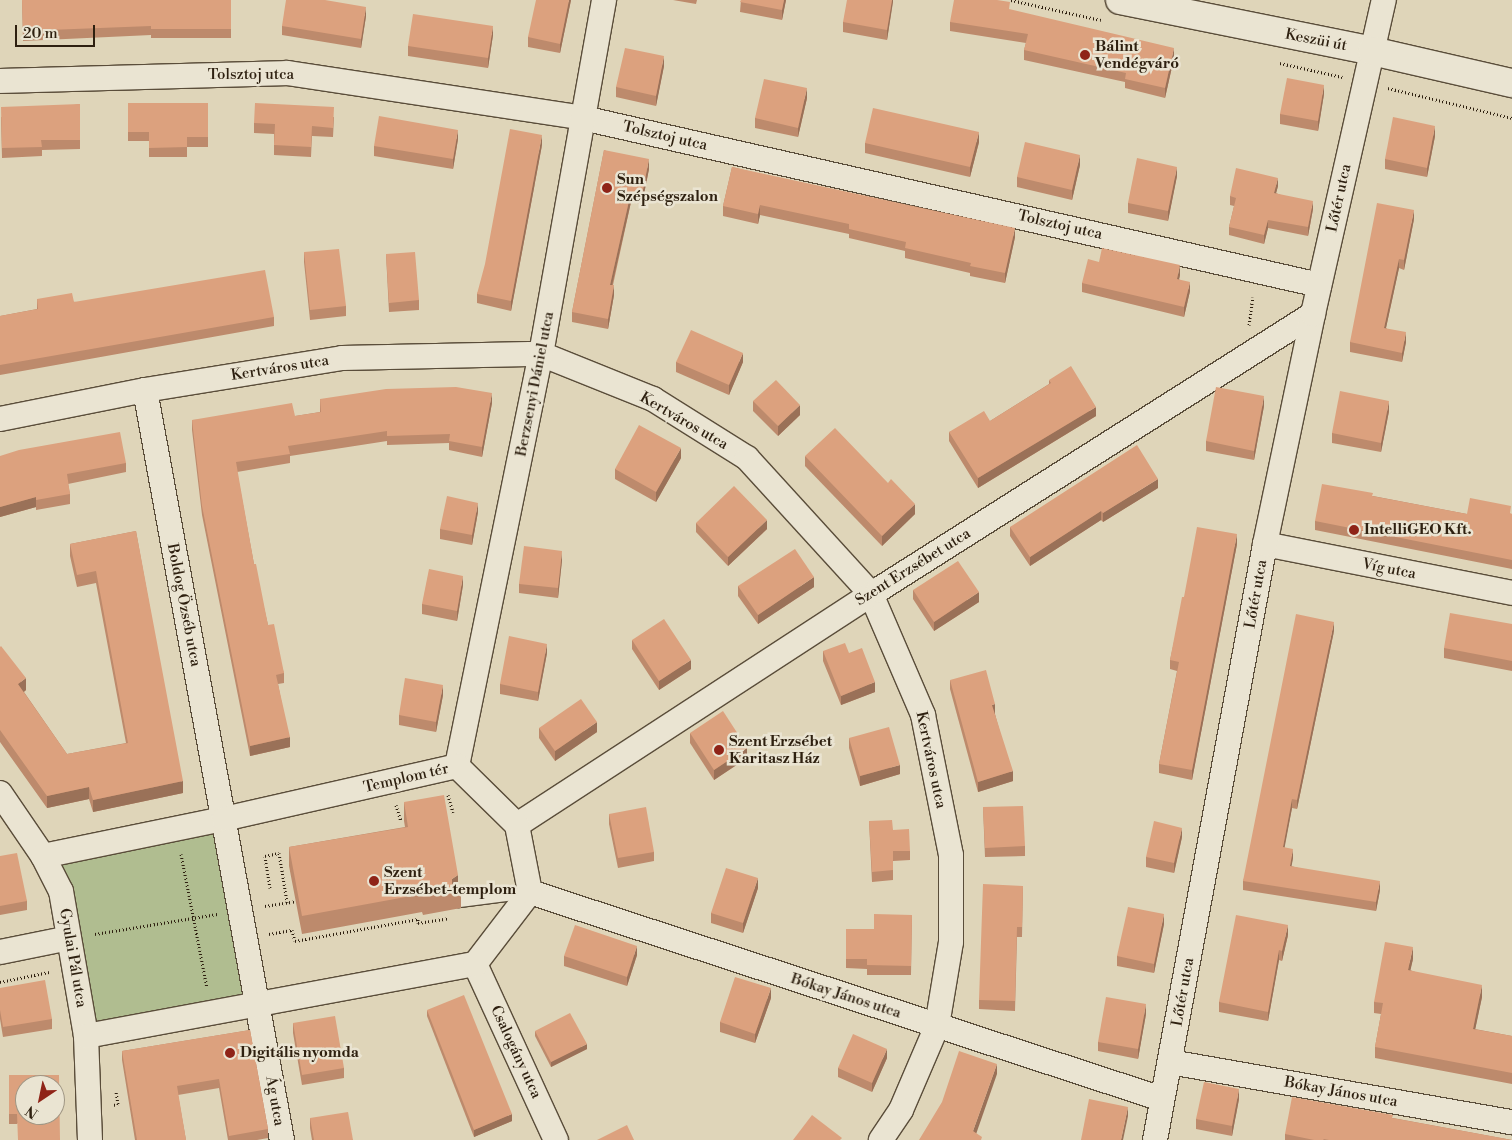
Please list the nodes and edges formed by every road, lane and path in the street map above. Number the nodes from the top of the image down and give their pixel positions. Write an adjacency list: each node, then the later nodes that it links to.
1 (604, 0): 7 (street, Berzsenyi Dániel utca)
2 (1120, 0): 4 (street, Keszüi út)
3 (1384, 0): 4 (street, Lőtér utca)
4 (1372, 51): 6 (street, Keszüi út); 8 (street, Lőtér utca)
5 (0, 81): 7 (street, Tolsztoj utca)
6 (1512, 83)
7 (582, 118): 8 (street, Tolsztoj utca); 12 (street, Berzsenyi Dániel utca)
8 (1319, 285): 10 (street, Lőtér utca)
9 (1254, 293): 11 (path)
10 (1313, 314): 11 (street, Szent Erzsébet utca); 15 (street, Lőtér utca)
11 (1254, 352): 17 (street, Szent Erzsébet utca)
12 (541, 354): 13 (street, Kertváros utca); 17 (street, Kertváros utca); 18 (street, Berzsenyi Dániel utca)
13 (145, 390): 14 (street, Kertváros utca); 20 (street, Boldog Özséb utca)
14 (0, 418)
15 (1265, 544): 16 (street, Víg utca); 42 (street, Lőtér utca)
16 (1512, 593)
17 (871, 594): 21 (street, Szent Erzsébet utca); 40 (street, Kertváros utca)
18 (457, 766): 20 (street, Templom tér); 21 (street, Templom tér)
19 (0, 793): 23 (street, Gyulai Pál utca)
20 (224, 819): 22 (street, Templom tér); 29 (street)
21 (517, 826): 25 (street)
22 (176, 829): 23 (street, Templom tér); 31 (path)
23 (43, 856): 32 (street, Gyulai Pál utca)
24 (270, 888): 28 (path)
25 (530, 892): 27 (lane); 35 (street); 40 (street, Bókay János utca)
26 (296, 901): 28 (path)
27 (460, 901)
28 (287, 902): 29 (path)
29 (240, 910): 31 (path); 33 (street)
30 (436, 913): 33 (path)
31 (194, 918): 32 (path); 39 (path)
32 (69, 938): 34 (street); 41 (street, Gyulai Pál utca)
33 (246, 938): 38 (street)
34 (0, 952)
35 (475, 964): 38 (street); 47 (street, Csalogány utca)
36 (51, 971): 37 (path)
37 (0, 982)
38 (258, 1002): 39 (street); 46 (street, Ág utca)
39 (211, 1012): 41 (street)
40 (936, 1026): 43 (street, Bókay János utca); 48 (street, Kertváros utca)
41 (86, 1036): 45 (street, Gyulai Pál utca)
42 (1170, 1062): 43 (street, Lőtér utca); 44 (street, Bókay János utca)
43 (1162, 1099): 49 (street, Lőtér utca)
44 (1512, 1122)
45 (90, 1140)
46 (282, 1140)
47 (556, 1140)
48 (881, 1140)
49 (1155, 1140)

